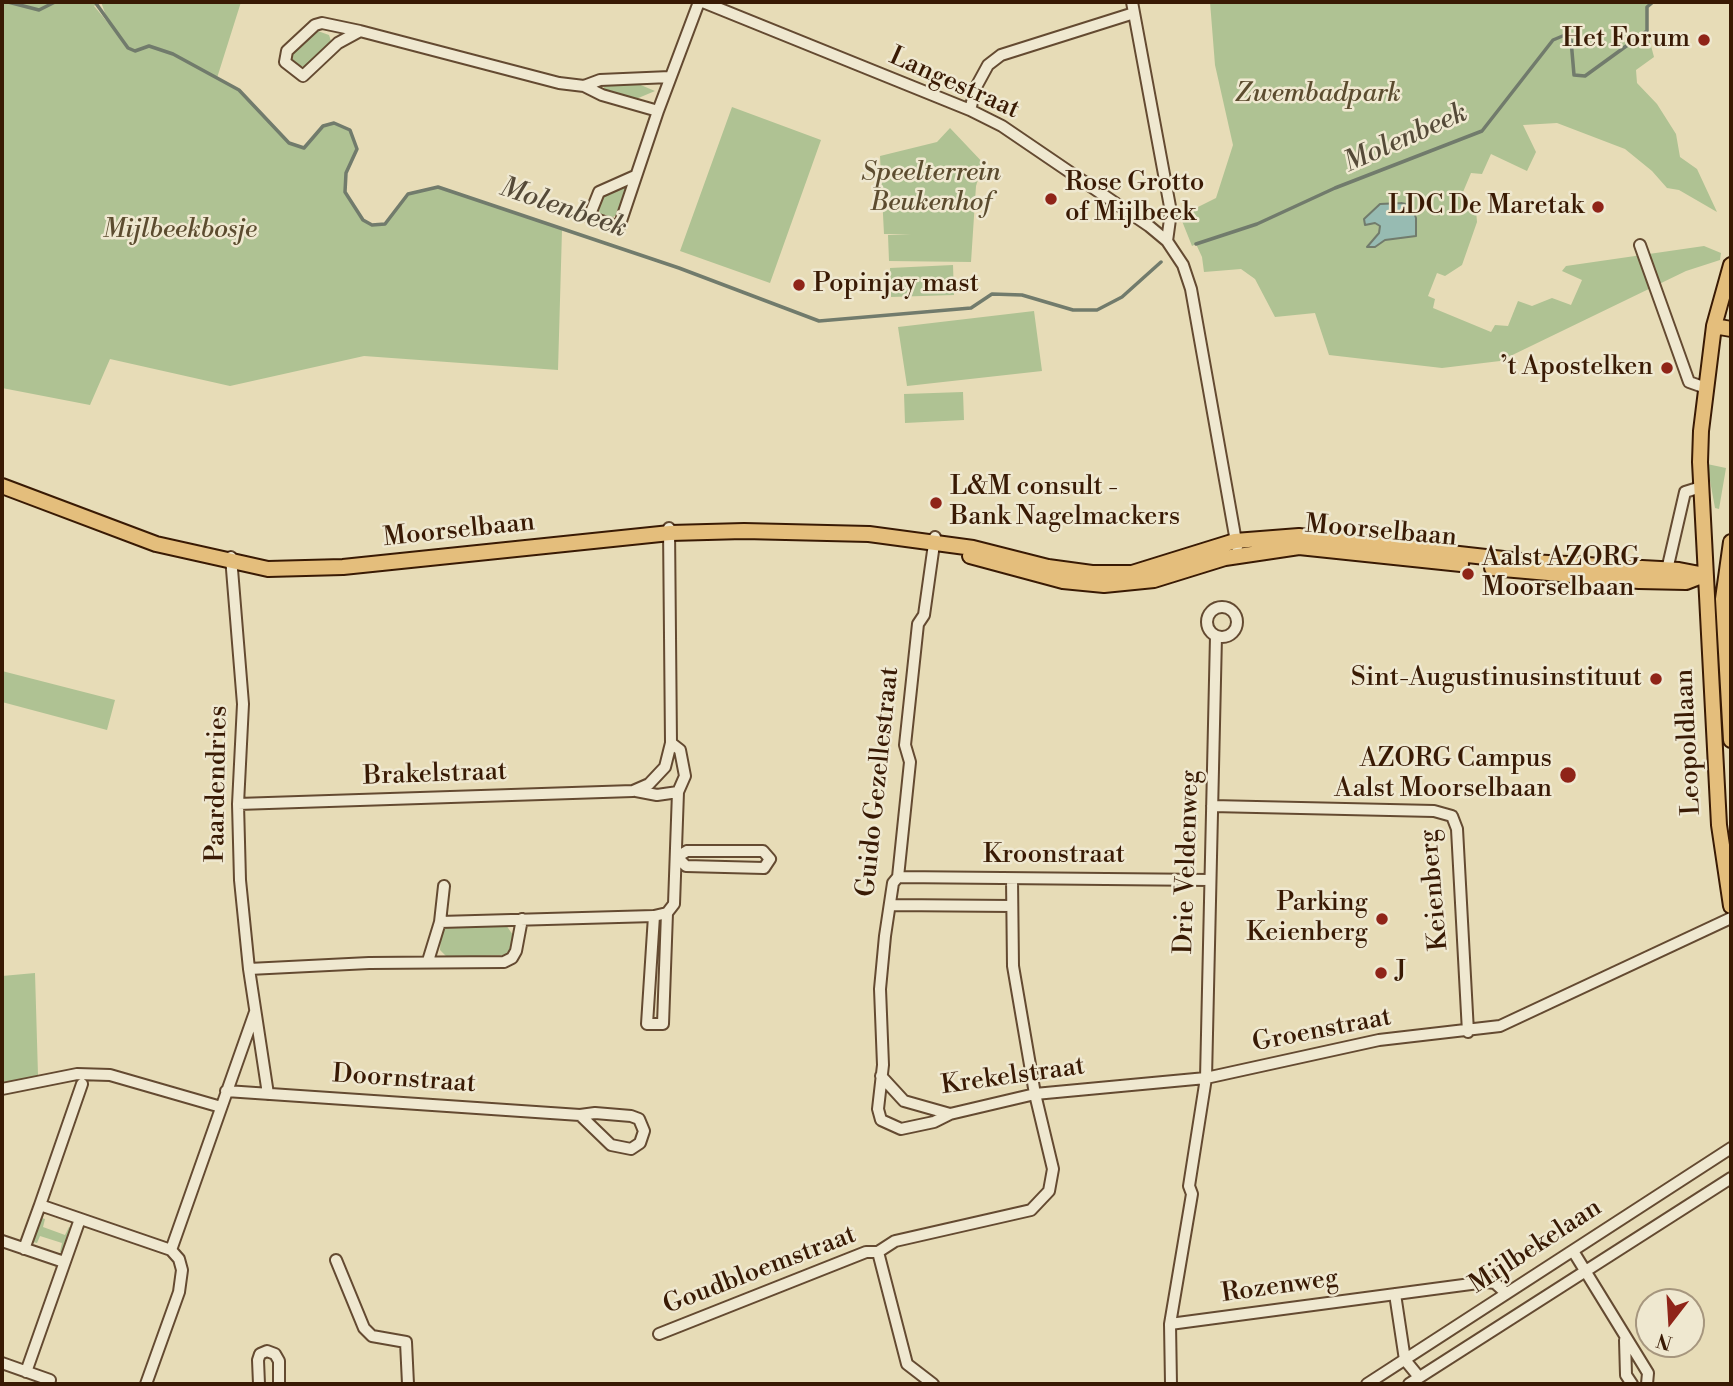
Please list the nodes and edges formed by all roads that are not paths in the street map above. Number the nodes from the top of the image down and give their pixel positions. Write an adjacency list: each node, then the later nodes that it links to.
1 (701, 2): 4 (street); 6 (street, Langestraat)
2 (1133, 7): 6 (street); 9 (street)
3 (360, 30): 3 (street); 5 (street)
4 (670, 77): 5 (street); 7 (street)
5 (584, 86): 7 (street)
6 (970, 110): 9 (street, Langestraat)
7 (658, 111): 8 (street)
8 (635, 176): 8 (street)
9 (1167, 242): 20 (street, Langestraat)
10 (1640, 245): 14 (street)
11 (1731, 265): 12 (main road, Leopoldlaan)
12 (1714, 326): 13 (main road); 14 (main road, Leopoldlaan)
13 (1731, 329)
14 (1706, 388): 16 (main road, Leopoldlaan)
15 (2, 486): 21 (main road, Moorselbaan)
16 (1701, 487): 22 (street); 24 (main road, Leopoldlaan)
17 (669, 530): 18 (main road, Moorselbaan); 21 (main road, Moorselbaan); 27 (street)
18 (934, 540): 20 (main road, Moorselbaan); 33 (street, Guido Gezellestraat)
19 (1731, 542): 23 (main road, Leopoldlaan)
20 (1237, 549): 22 (main road, Moorselbaan); 24 (main road, Moorselbaan)
21 (231, 560): 30 (street, Paardendries)
22 (1667, 570): 24 (main road, Moorselbaan)
23 (1729, 573): 24 (street, Moorselbaan); 26 (main road, Leopoldlaan)
24 (1705, 575): 39 (main road, Leopoldlaan)
25 (1219, 640): 31 (street, Drie Veldenweg)
26 (1731, 740)
27 (671, 743): 28 (street); 29 (street)
28 (633, 791): 29 (street, Brakelstraat); 30 (street, Brakelstraat)
29 (678, 792): 32 (street)
30 (238, 804): 46 (street, Paardendries)
31 (1212, 806): 35 (street, Drie Veldenweg); 48 (street, Keienberg)
32 (677, 858): 32 (street); 40 (street)
33 (898, 877): 34 (street, Kroonstraat); 37 (street, Guido Gezellestraat)
34 (1012, 879): 35 (street, Kroonstraat); 38 (street, Goudbloemstraat)
35 (1210, 880): 50 (street, Drie Veldenweg)
36 (444, 886): 44 (street)
37 (891, 905): 38 (street, Kroonstraat); 49 (street, Guido Gezellestraat)
38 (1012, 906): 55 (street, Goudbloemstraat)
39 (1731, 906)
40 (667, 913): 41 (street); 41 (street)
41 (654, 916): 43 (street)
42 (1731, 918): 48 (street, Groenstraat)
43 (522, 919): 44 (street); 45 (street)
44 (440, 922): 45 (street)
45 (428, 961): 46 (street)
46 (249, 969): 47 (street, Paardendries)
47 (255, 1012): 53 (street, Paardendries); 54 (street, Paardendries)
48 (1468, 1032): 50 (street, Groenstraat)
49 (881, 1076): 57 (street, Krekelstraat); 57 (street, Guido Gezellestraat)
50 (1206, 1078): 55 (street, Krekelstraat); 73 (street)
51 (82, 1084): 61 (street)
52 (2, 1089): 56 (street)
53 (226, 1091): 54 (street, Doornstraat); 56 (street, Paardendries)
54 (268, 1094): 58 (street, Doornstraat)
55 (1035, 1094): 57 (street, Krekelstraat); 67 (street, Goudbloemstraat)
56 (221, 1107): 65 (street, Paardendries)
57 (950, 1114)
58 (580, 1115): 58 (street, Doornstraat)
59 (1731, 1148): 66 (street, Mijlbekelaan)
60 (1731, 1178): 70 (street, Mijlbekelaan)
61 (40, 1205): 62 (street); 64 (street)
62 (80, 1219): 65 (street); 69 (street)
63 (2, 1241): 64 (street)
64 (24, 1249): 69 (street)
65 (171, 1250): 81 (street)
66 (1573, 1251): 70 (street); 71 (street, Mijlbekelaan)
67 (878, 1252): 74 (street, Goudbloemstraat); 85 (street, Goudbloemstraat)
68 (336, 1260): 84 (street)
69 (64, 1262): 78 (street)
70 (1586, 1270): 75 (street); 79 (street, Mijlbekelaan)
71 (1506, 1293): 72 (street, Rozenweg); 76 (street, Mijlbekelaan)
72 (1395, 1294): 73 (street, Rozenweg); 76 (street)
73 (1170, 1324): 86 (street)
74 (659, 1334)
75 (1625, 1337): 89 (street); 90 (street)
76 (1405, 1360): 79 (street); 87 (street, Mijlbekelaan)
77 (2, 1363): 78 (street)
78 (26, 1372): 80 (street)
79 (1419, 1377): 88 (street, Mijlbekelaan)
80 (50, 1380)
81 (146, 1384)
82 (259, 1384): 83 (street)
83 (279, 1384)
84 (408, 1384)
85 (933, 1384)
86 (1171, 1384)
87 (1367, 1384)
88 (1409, 1384)
89 (1632, 1384)
90 (1647, 1384)

